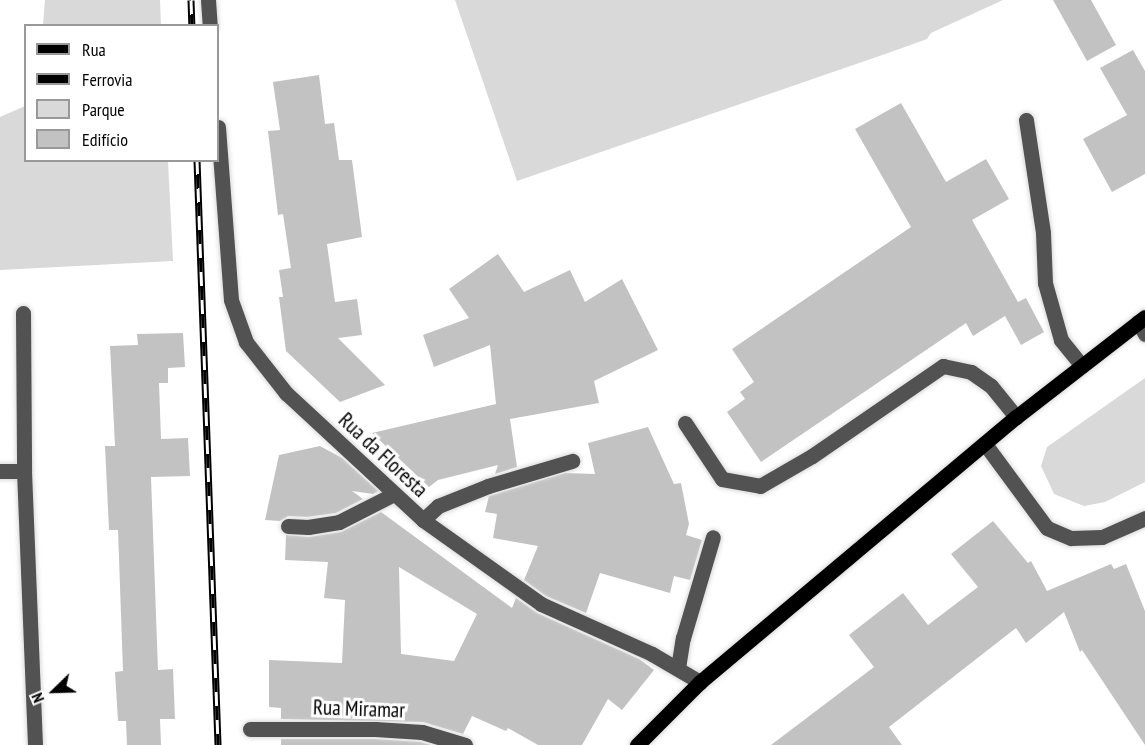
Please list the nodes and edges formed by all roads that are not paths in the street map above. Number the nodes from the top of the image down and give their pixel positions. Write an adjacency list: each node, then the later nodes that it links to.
1 (208, 0): 2 (street)
2 (210, 24)
3 (1026, 120): 7 (street)
4 (219, 140): 14 (street, Rua da Floresta)
5 (23, 313): 13 (street)
6 (1143, 324): 7 (main road)
7 (1082, 366): 8 (main road)
8 (1016, 417): 9 (street); 10 (main road)
9 (685, 423)
10 (985, 444): 15 (street); 20 (main road)
11 (572, 461): 16 (street)
12 (0, 471): 13 (street)
13 (24, 471): 22 (street)
14 (394, 494): 16 (street, Rua da Floresta); 17 (street)
15 (1145, 518)
16 (423, 520): 19 (street, Rua da Floresta)
17 (288, 526)
18 (712, 537): 19 (street)
19 (678, 668): 20 (street, Rua da Floresta)
20 (700, 682): 24 (main road)
21 (250, 729): 23 (street, Rua Miramar)
22 (35, 745)
23 (465, 745)
24 (637, 745)

